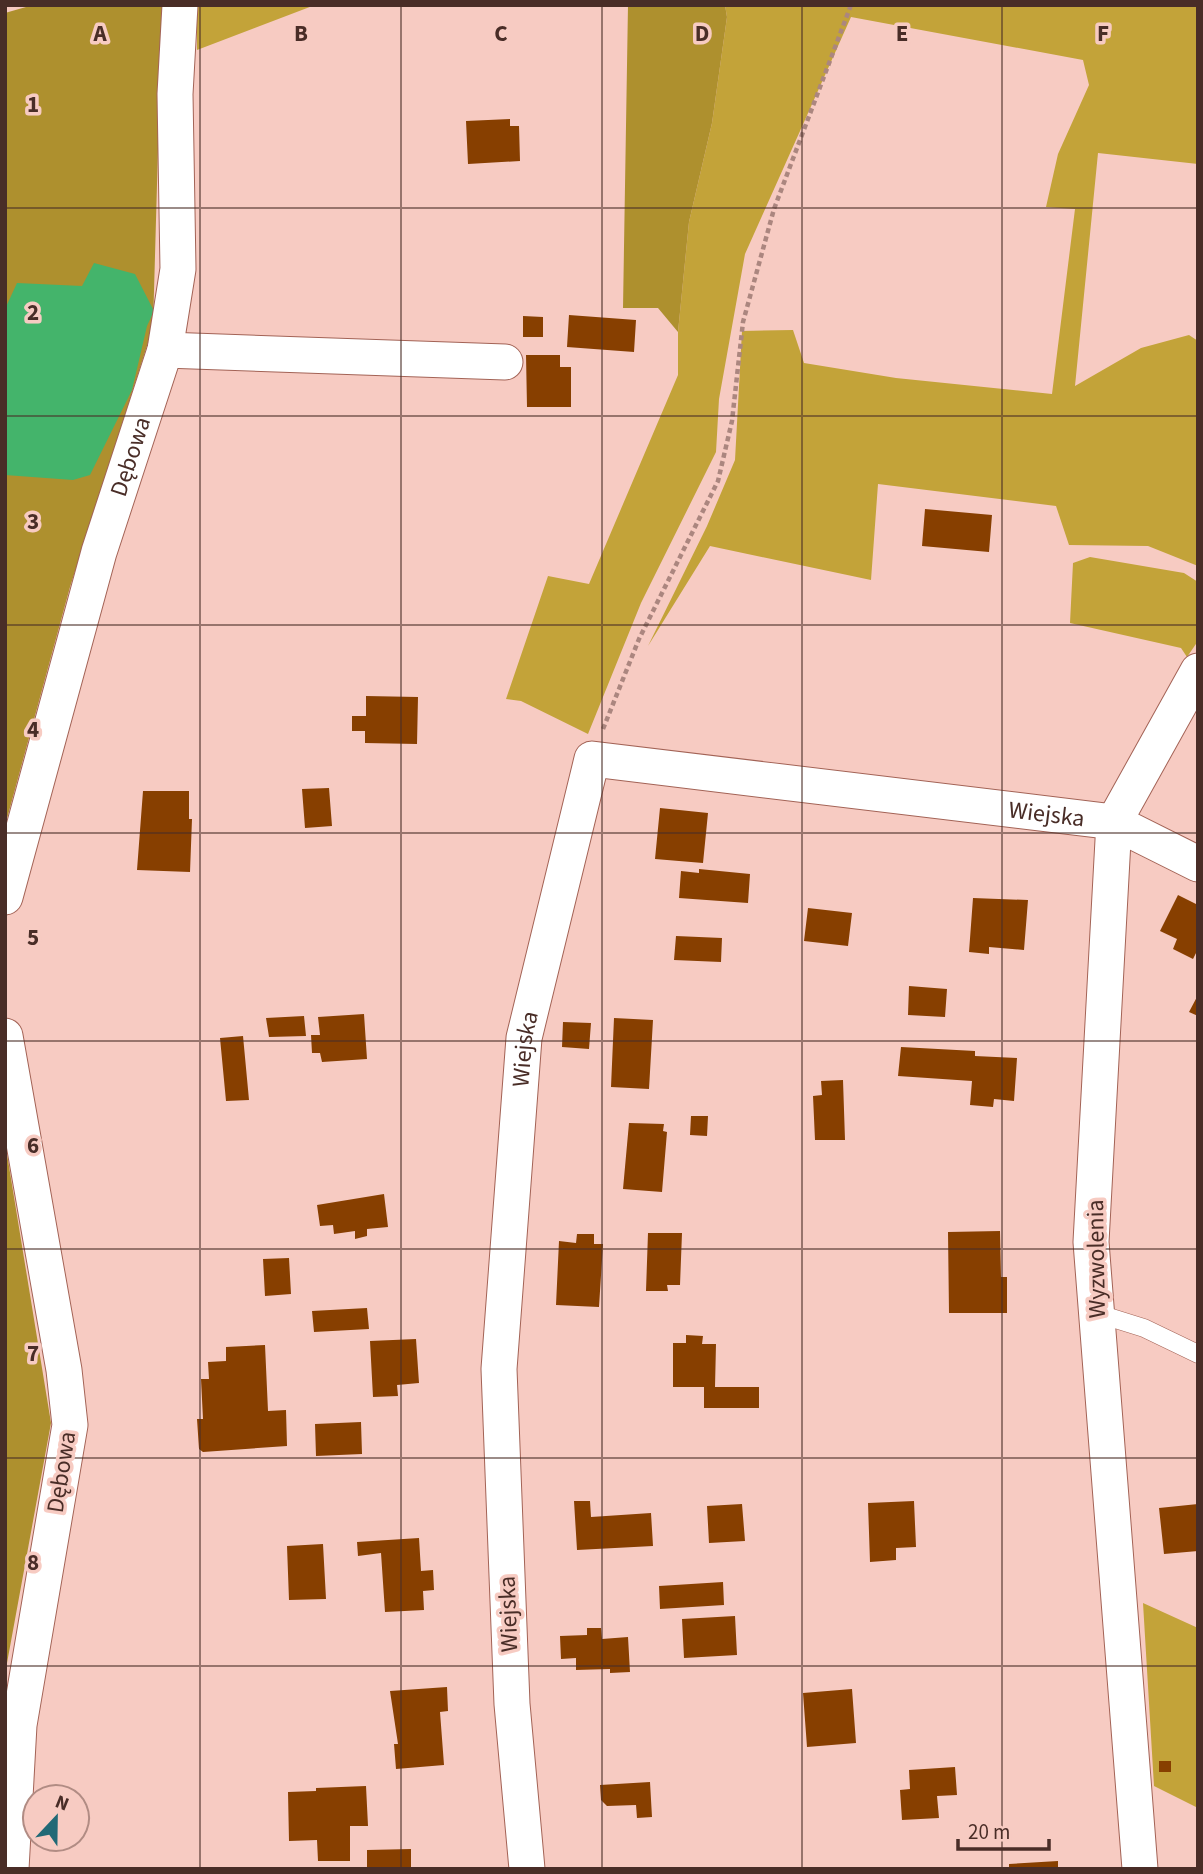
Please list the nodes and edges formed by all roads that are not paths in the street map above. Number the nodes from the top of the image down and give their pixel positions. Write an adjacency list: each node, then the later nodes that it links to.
1 (180, 5): 2 (street, Dębowa)
2 (165, 350): 3 (street); 7 (street, Dębowa)
3 (505, 362)
4 (1198, 671): 5 (street, Wyzwolenia)
5 (1114, 822): 6 (street, Wiejska); 9 (street, Wyzwolenia); 12 (street, Wiejska)
6 (1198, 864)
7 (5, 897)
8 (5, 1036): 11 (street, Dębowa)
9 (1096, 1313): 10 (lane); 13 (street, Wyzwolenia)
10 (1198, 1354)
11 (11, 1869)
12 (527, 1869)
13 (1140, 1869)

